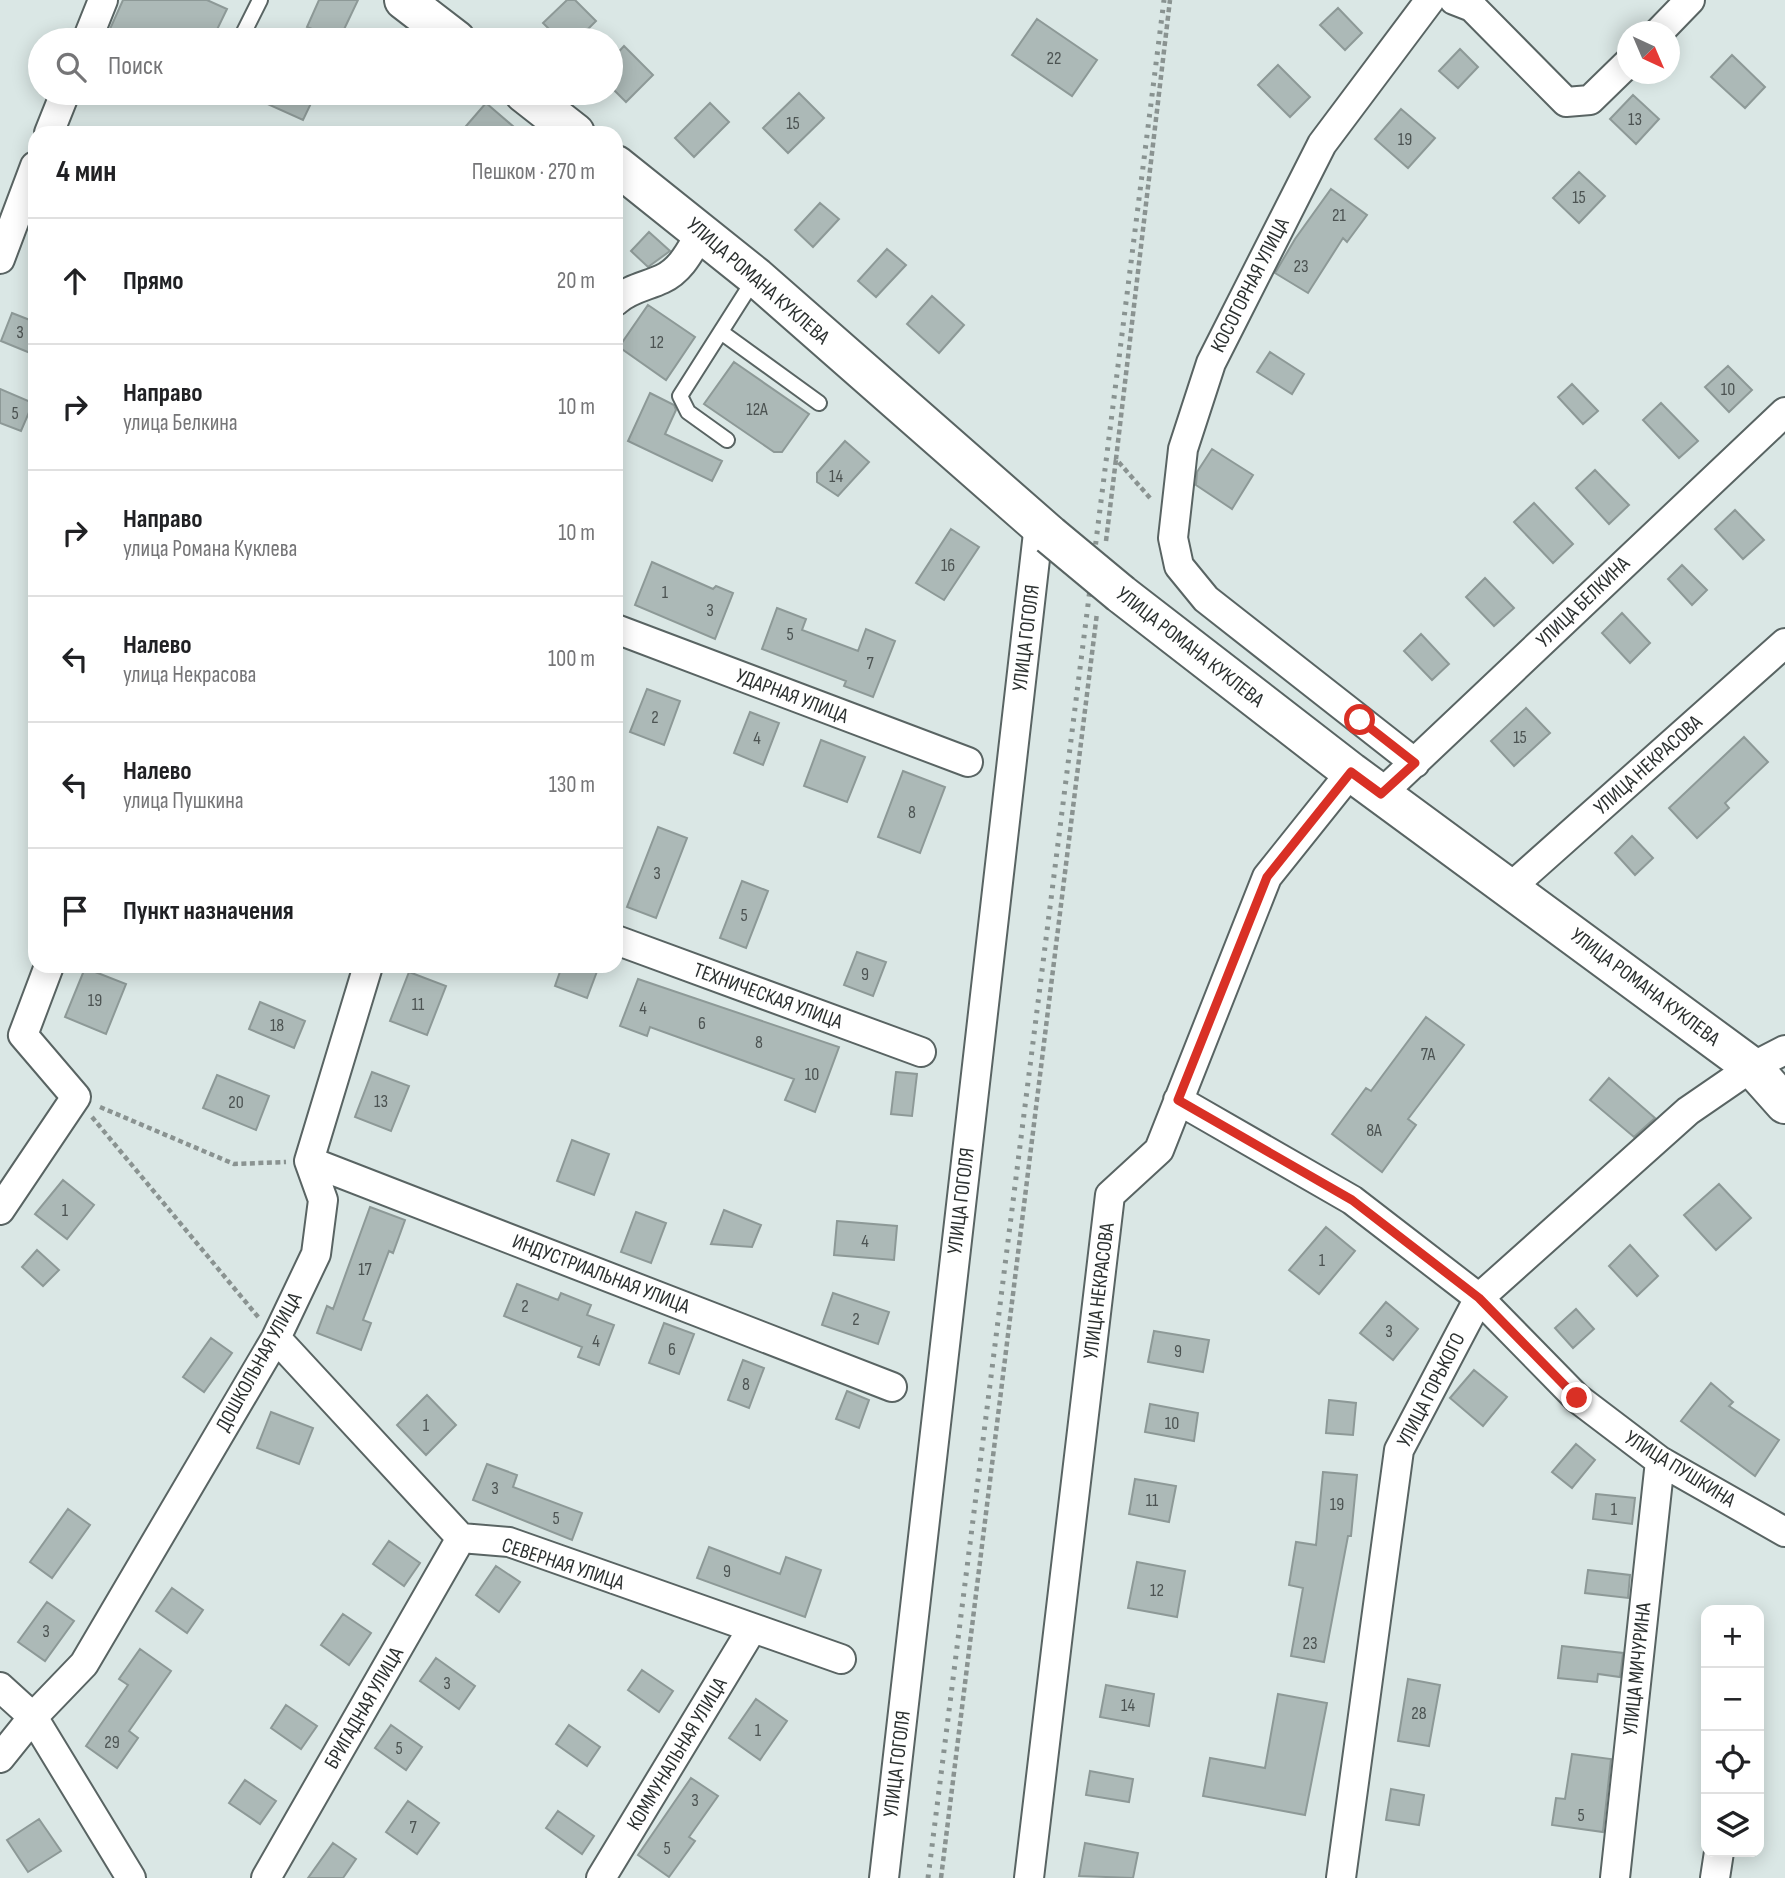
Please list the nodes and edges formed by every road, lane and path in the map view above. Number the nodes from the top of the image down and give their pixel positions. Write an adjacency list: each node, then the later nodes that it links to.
1 (103, 0): 9 (street)
2 (260, 0): 10 (lane)
3 (404, 0): 11 (street)
4 (1170, 0): 27 (path)
5 (1430, 0): 29 (street, КОСОГОРНАЯ УЛИЦА)
6 (1454, 0): 12 (street)
7 (1690, 0): 8 (street)
8 (1670, 21)
9 (92, 28)
10 (246, 28)
11 (440, 28)
12 (1617, 74)
13 (60, 105): 15 (street)
14 (539, 105): 16 (street)
15 (52, 126)
16 (566, 126)
17 (623, 169): 19 (street, УЛИЦА РОМАНА КУКЛЕВА)
18 (28, 190): 20 (street)
19 (702, 231): 21 (street, УЛИЦА РОМАНА КУКЛЕВА); 22 (street)
20 (0, 259)
21 (755, 277): 23 (lane); 28 (street, УЛИЦА РОМАНА КУКЛЕВА)
22 (623, 295)
23 (720, 332): 24 (lane); 26 (lane)
24 (819, 402)
25 (1785, 412): 35 (street, УЛИЦА БЕЛКИНА)
26 (727, 440)
27 (1116, 459): 29 (path); 30 (path)
28 (1044, 529): 31 (street, УЛИЦА РОМАНА КУКЛЕВА, bridge); 65 (street, УЛИЦА ГОГОЛЯ)
29 (1173, 538): 35 (street, КОСОГОРНАЯ УЛИЦА)
30 (1104, 555)
31 (1109, 602): 36 (street, УЛИЦА РОМАНА КУКЛЕВА); 66 (path)
32 (623, 632): 34 (street, УДАРНАЯ УЛИЦА)
33 (1785, 643): 38 (street, УЛИЦА НЕКРАСОВА)
34 (968, 762)
35 (1415, 763): 37 (street, УЛИЦА БЕЛКИНА)
36 (1351, 772): 37 (street, УЛИЦА РОМАНА КУКЛЕВА); 46 (street, УЛИЦА НЕКРАСОВА)
37 (1381, 794): 38 (street, УЛИЦА РОМАНА КУКЛЕВА)
38 (1511, 887): 44 (street, УЛИЦА РОМАНА КУКЛЕВА)
39 (623, 943): 43 (street, ТЕХНИЧЕСКАЯ УЛИЦА)
40 (45, 973): 45 (street)
41 (366, 973): 48 (street)
42 (1785, 1050): 44 (street, УЛИЦА ГОРЬКОГО)
43 (921, 1052)
44 (1752, 1067): 47 (street, УЛИЦА РОМАНА КУКЛЕВА); 50 (street, УЛИЦА ГОРЬКОГО)
45 (76, 1097): 48 (path); 49 (street); 51 (path)
46 (1178, 1100): 50 (street, УЛИЦА ПУШКИНА); 67 (street, УЛИЦА НЕКРАСОВА)
47 (1785, 1104)
48 (309, 1161): 51 (street, ДОШКОЛЬНАЯ УЛИЦА); 52 (street, ИНДУСТРИАЛЬНАЯ УЛИЦА)
49 (0, 1210)
50 (1479, 1298): 53 (street, УЛИЦА ПУШКИНА); 68 (street, УЛИЦА ГОРЬКОГО)
51 (276, 1338): 55 (street); 59 (street, ДОШКОЛЬНАЯ УЛИЦА)
52 (892, 1387)
53 (1660, 1461): 54 (street, УЛИЦА ПУШКИНА); 69 (street, УЛИЦА МИЧУРИНА)
54 (1785, 1532)
55 (461, 1538): 56 (street, СЕВЕРНАЯ УЛИЦА); 63 (street, БРИГАДНАЯ УЛИЦА)
56 (752, 1629): 57 (street, СЕВЕРНАЯ УЛИЦА); 64 (street, КОММУНАЛЬНАЯ УЛИЦА)
57 (841, 1659)
58 (0, 1687): 59 (street)
59 (33, 1717): 60 (street, ДОШКОЛЬНАЯ УЛИЦА); 62 (street)
60 (0, 1758)
61 (1718, 1857): 70 (street)
62 (131, 1878)
63 (266, 1878)
64 (601, 1878)
65 (884, 1878)
66 (940, 1878)
67 (1029, 1878)
68 (1341, 1878)
69 (1615, 1878)
70 (1715, 1878)

